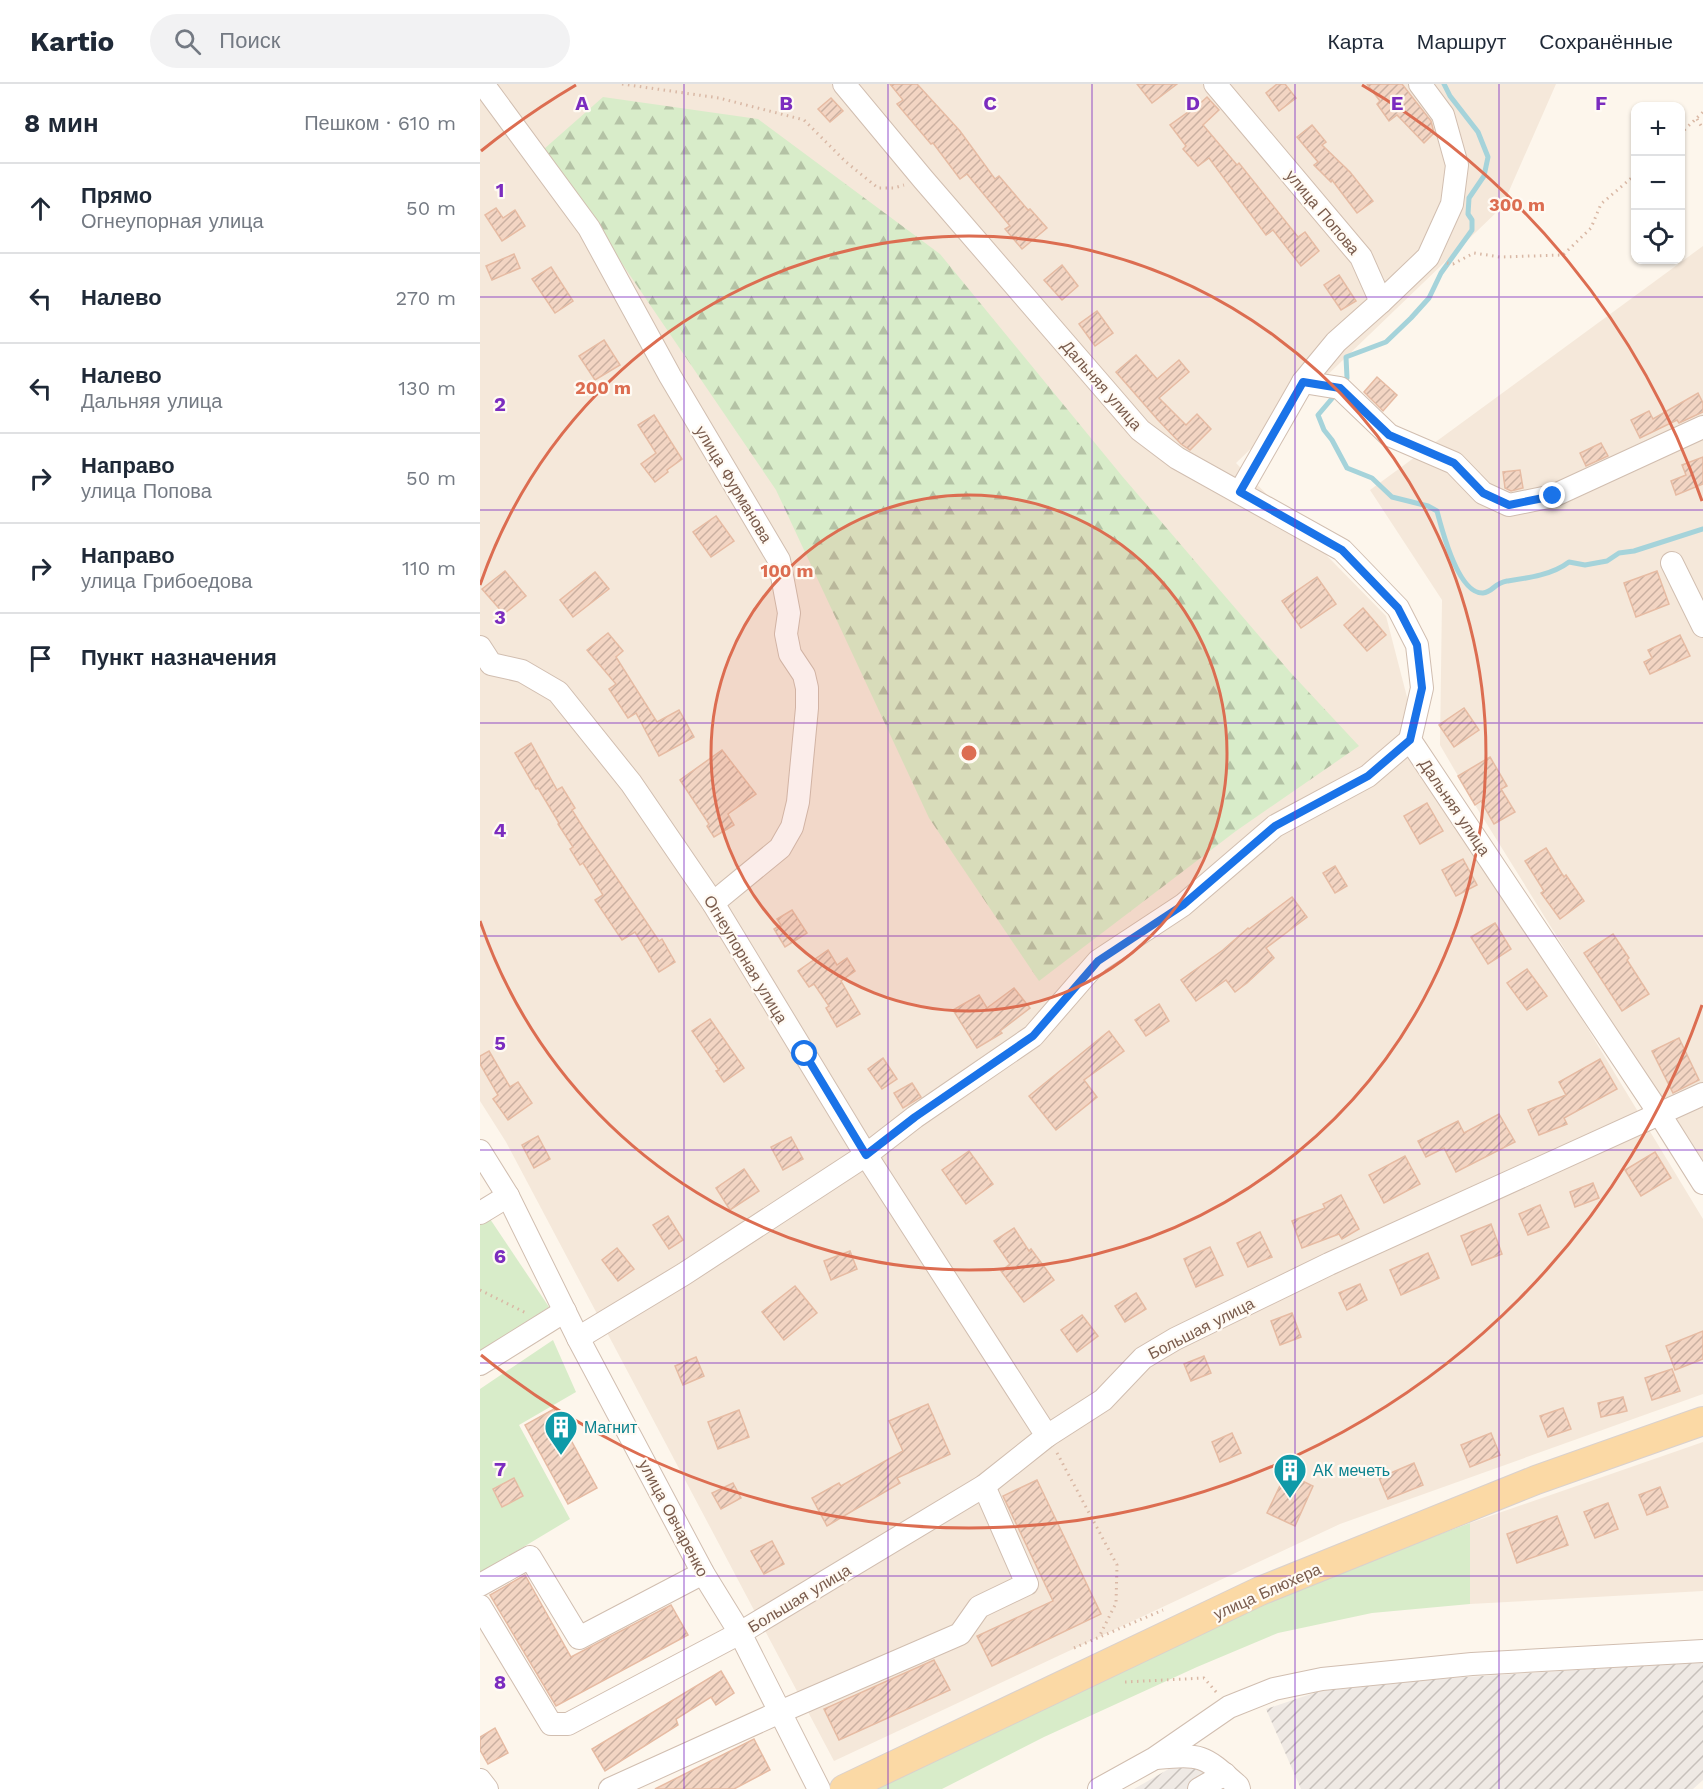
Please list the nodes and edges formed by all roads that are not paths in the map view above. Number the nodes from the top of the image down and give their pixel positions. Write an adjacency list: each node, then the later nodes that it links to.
1 (483, 84): 13 (street, улица Фурманова)
2 (844, 84): 8 (street, Дальняя улица)
3 (1215, 84): 5 (street, улица Попова)
4 (1420, 84): 5 (street)
5 (1381, 302): 6 (street)
6 (1303, 382): 7 (street); 8 (street)
7 (1703, 427)
8 (1240, 492): 12 (street, Дальняя улица)
9 (1672, 563): 10 (street)
10 (1703, 626)
11 (484, 661): 13 (street, Огнеупорная улица)
12 (1410, 740): 15 (street, Дальняя улица); 17 (street)
13 (713, 903): 17 (street, Огнеупорная улица)
14 (1703, 1094): 15 (street, Большая улица)
15 (1659, 1113): 18 (street, Дальняя улица); 25 (street, Большая улица)
16 (480, 1151): 19 (street, улица Овчаренко)
17 (866, 1155): 22 (street); 25 (street, Огнеупорная улица)
18 (1703, 1183)
19 (508, 1196): 20 (street); 21 (street, улица Овчаренко)
20 (480, 1213)
21 (565, 1311): 22 (street, улица Овчаренко); 23 (street)
22 (579, 1338): 27 (street, улица Овчаренко)
23 (480, 1364)
24 (1703, 1421): 39 (main road, улица Блюхера)
25 (1047, 1436): 26 (street, Большая улица)
26 (984, 1486): 30 (street, Большая улица); 32 (street)
27 (703, 1573): 28 (street); 30 (street, улица Овчаренко)
28 (480, 1586)
29 (480, 1606): 30 (street, Большая улица)
30 (740, 1633): 32 (street, улица Овчаренко)
31 (1703, 1651): 33 (street)
32 (780, 1712): 37 (street); 38 (street, улица Овчаренко)
33 (1155, 1758): 35 (street); 40 (street)
34 (480, 1780): 36 (street)
35 (1237, 1784): 41 (street)
36 (487, 1789)
37 (610, 1789)
38 (819, 1789)
39 (844, 1789)
40 (1100, 1789)
41 (1198, 1789)

